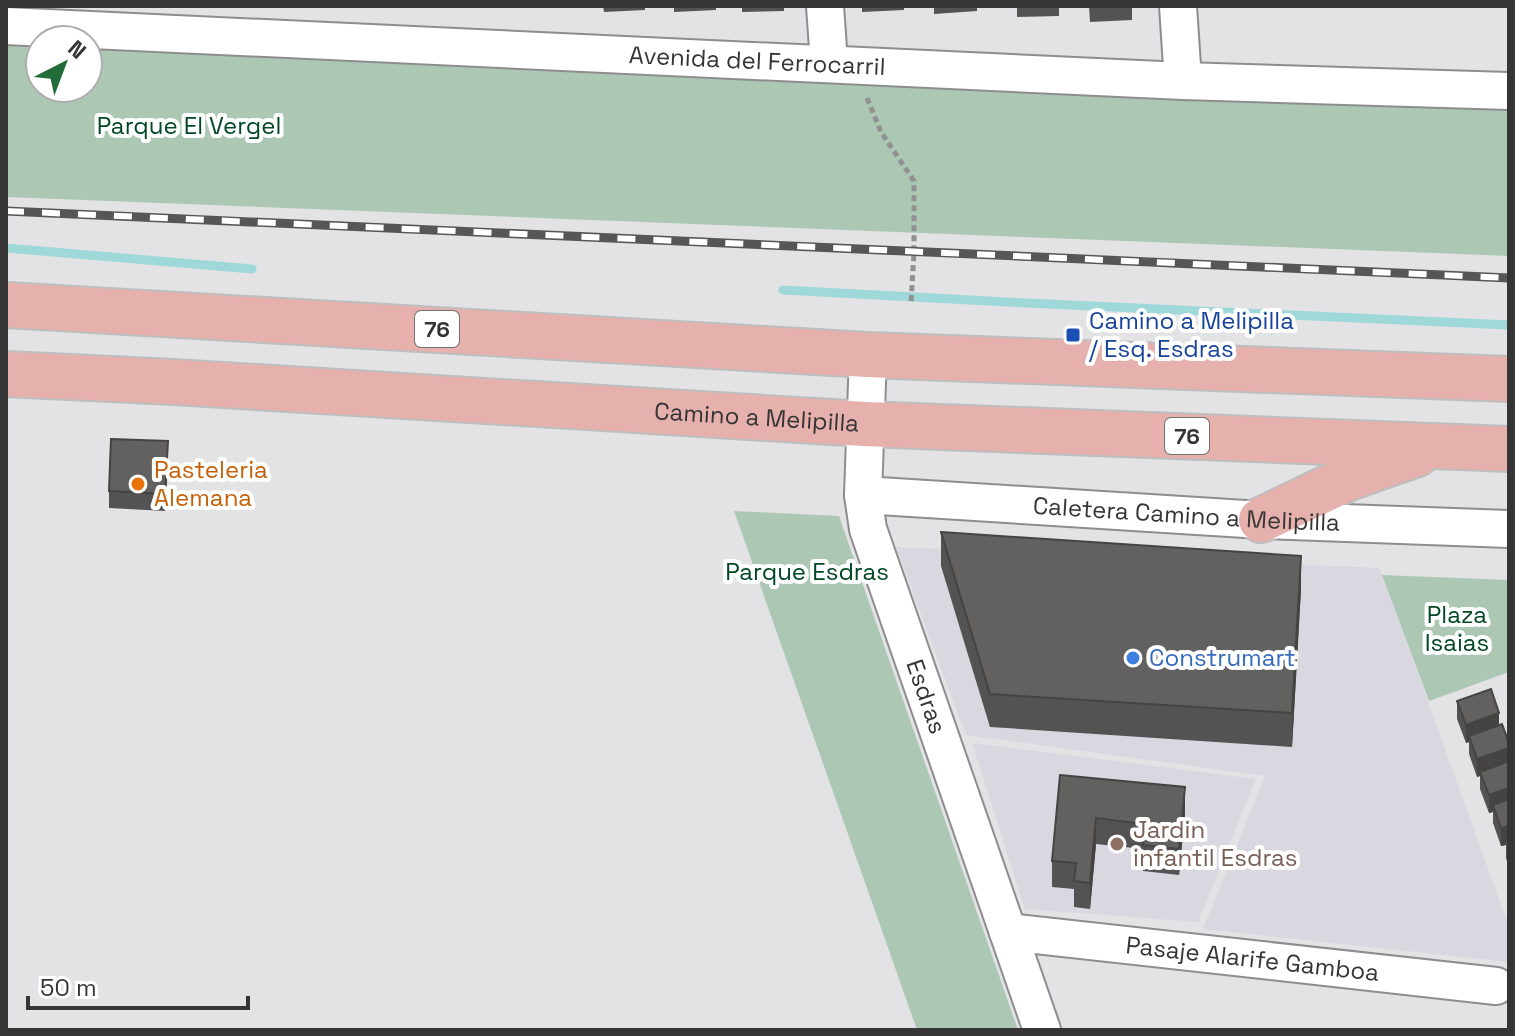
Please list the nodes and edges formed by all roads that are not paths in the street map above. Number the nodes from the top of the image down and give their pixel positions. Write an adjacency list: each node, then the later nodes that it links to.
1 (825, 6): 4 (street)
2 (1178, 6): 5 (street)
3 (6, 26): 4 (street, Avenida del Ferrocarril)
4 (841, 64): 5 (street, Avenida del Ferrocarril)
5 (1183, 81): 6 (street, Avenida del Ferrocarril)
6 (1509, 91)
7 (6, 305): 8 (main road, 76)
8 (868, 355): 10 (main road, 76); 11 (street, Esdras)
9 (6, 374): 11 (main road, Camino a Melipilla / 76)
10 (1509, 379)
11 (865, 424): 12 (main road, Camino a Melipilla / 76); 14 (street, Esdras)
12 (1440, 446): 13 (main road, Camino a Melipilla / 76); 15 (main road)
13 (1509, 449)
14 (863, 495): 15 (street, Caletera Camino a Melipilla); 17 (street, Esdras)
15 (1261, 520): 16 (street, Caletera Camino a Melipilla)
16 (1509, 529)
17 (1008, 932): 18 (street, Pasaje Alarife Gamboa); 19 (street, Esdras)
18 (1496, 986)
19 (1042, 1030)

